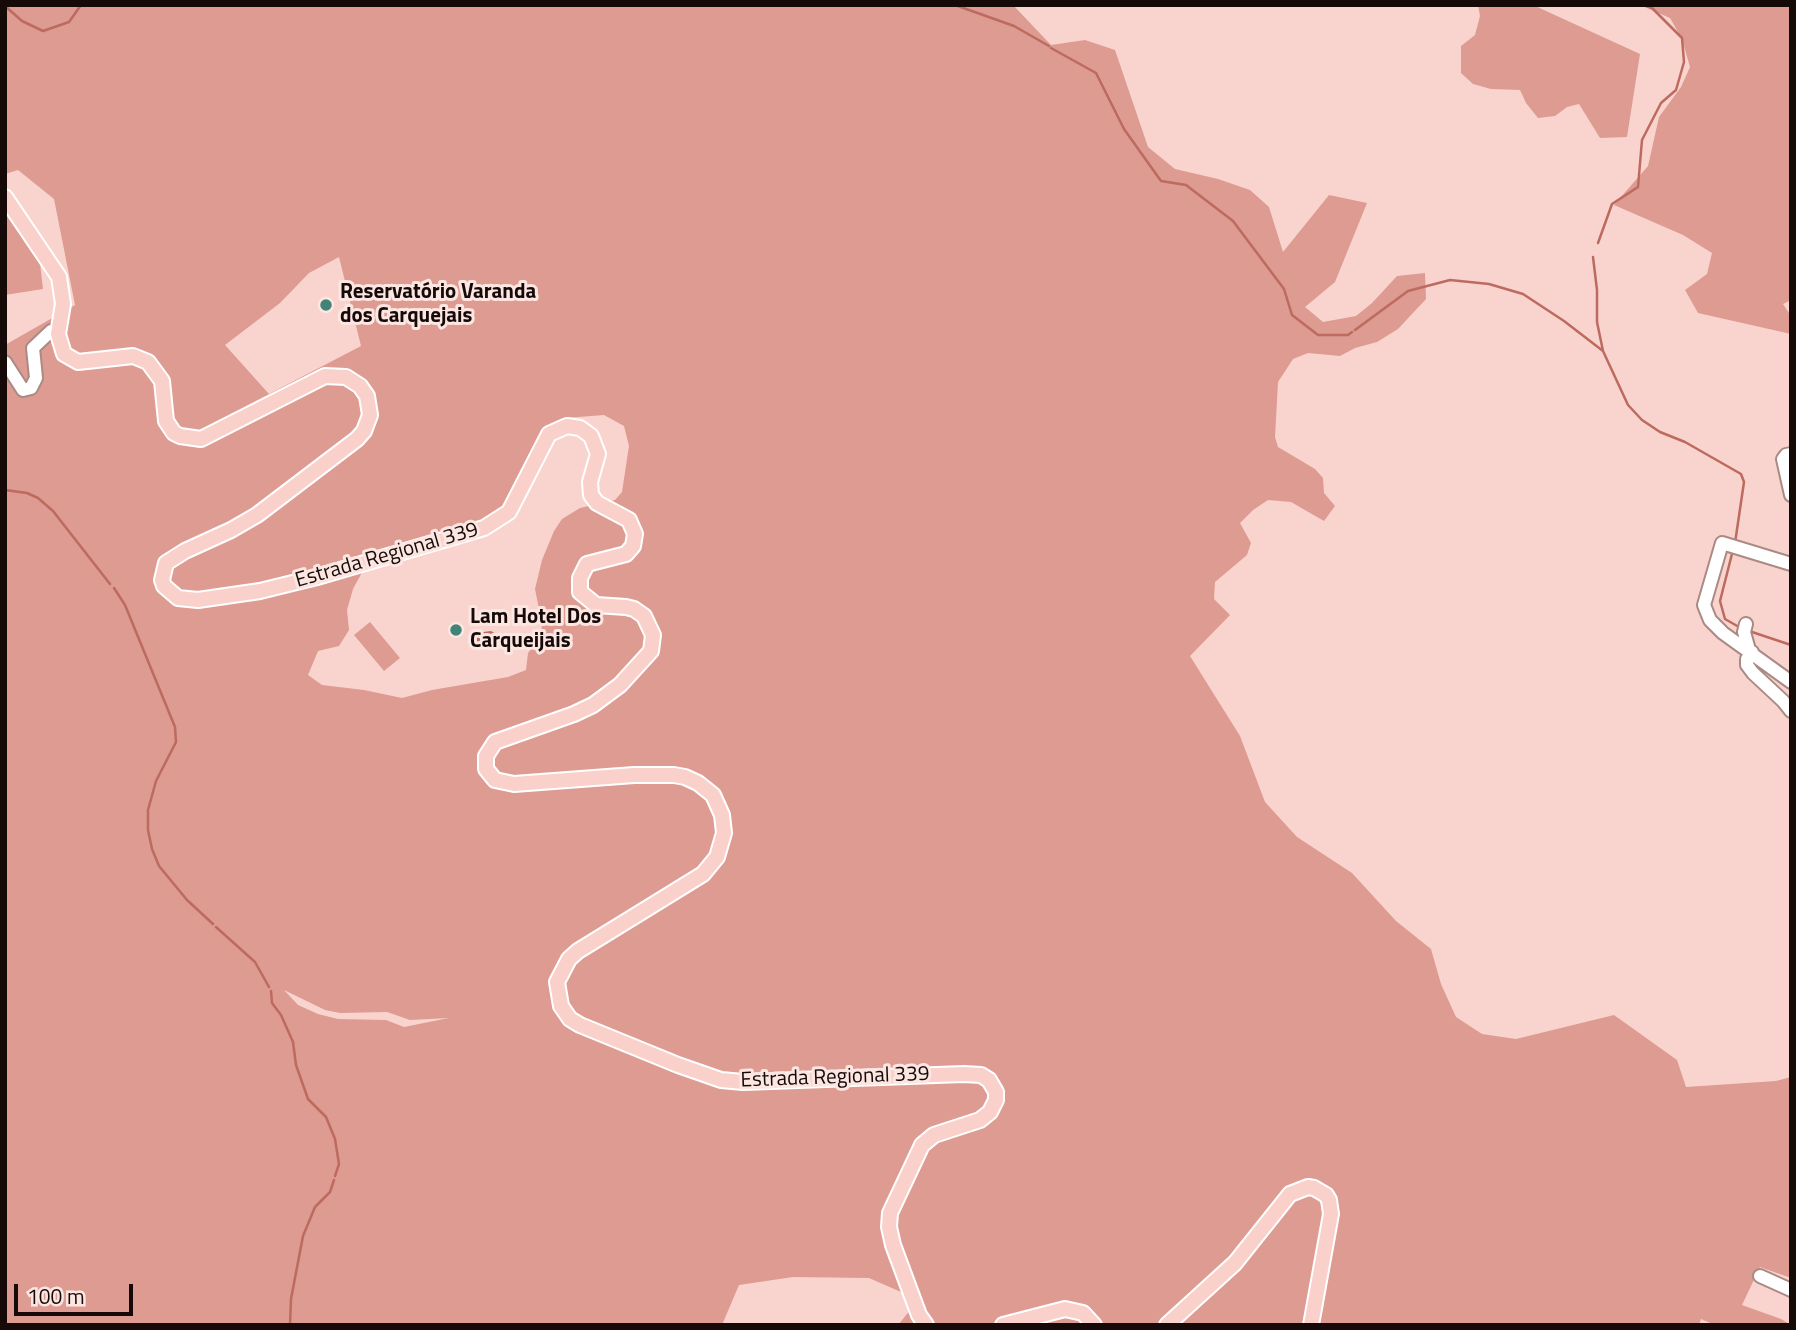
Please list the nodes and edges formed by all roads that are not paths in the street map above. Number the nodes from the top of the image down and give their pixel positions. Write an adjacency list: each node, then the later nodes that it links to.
1 (5, 197): 2 (main road, Estrada Regional 339)
2 (59, 329): 3 (street); 13 (main road, Estrada Regional 339)
3 (5, 362)
4 (1791, 454): 5 (street)
5 (1791, 495)
6 (1791, 564): 8 (street)
7 (1745, 628): 8 (street)
8 (1750, 651): 9 (street); 10 (street)
9 (1791, 682)
10 (1791, 711)
11 (1760, 1276): 12 (street)
12 (1791, 1290)
13 (926, 1325)
14 (1003, 1325): 15 (main road)
15 (1094, 1325)
16 (1167, 1325): 17 (main road)
17 (1311, 1325)

